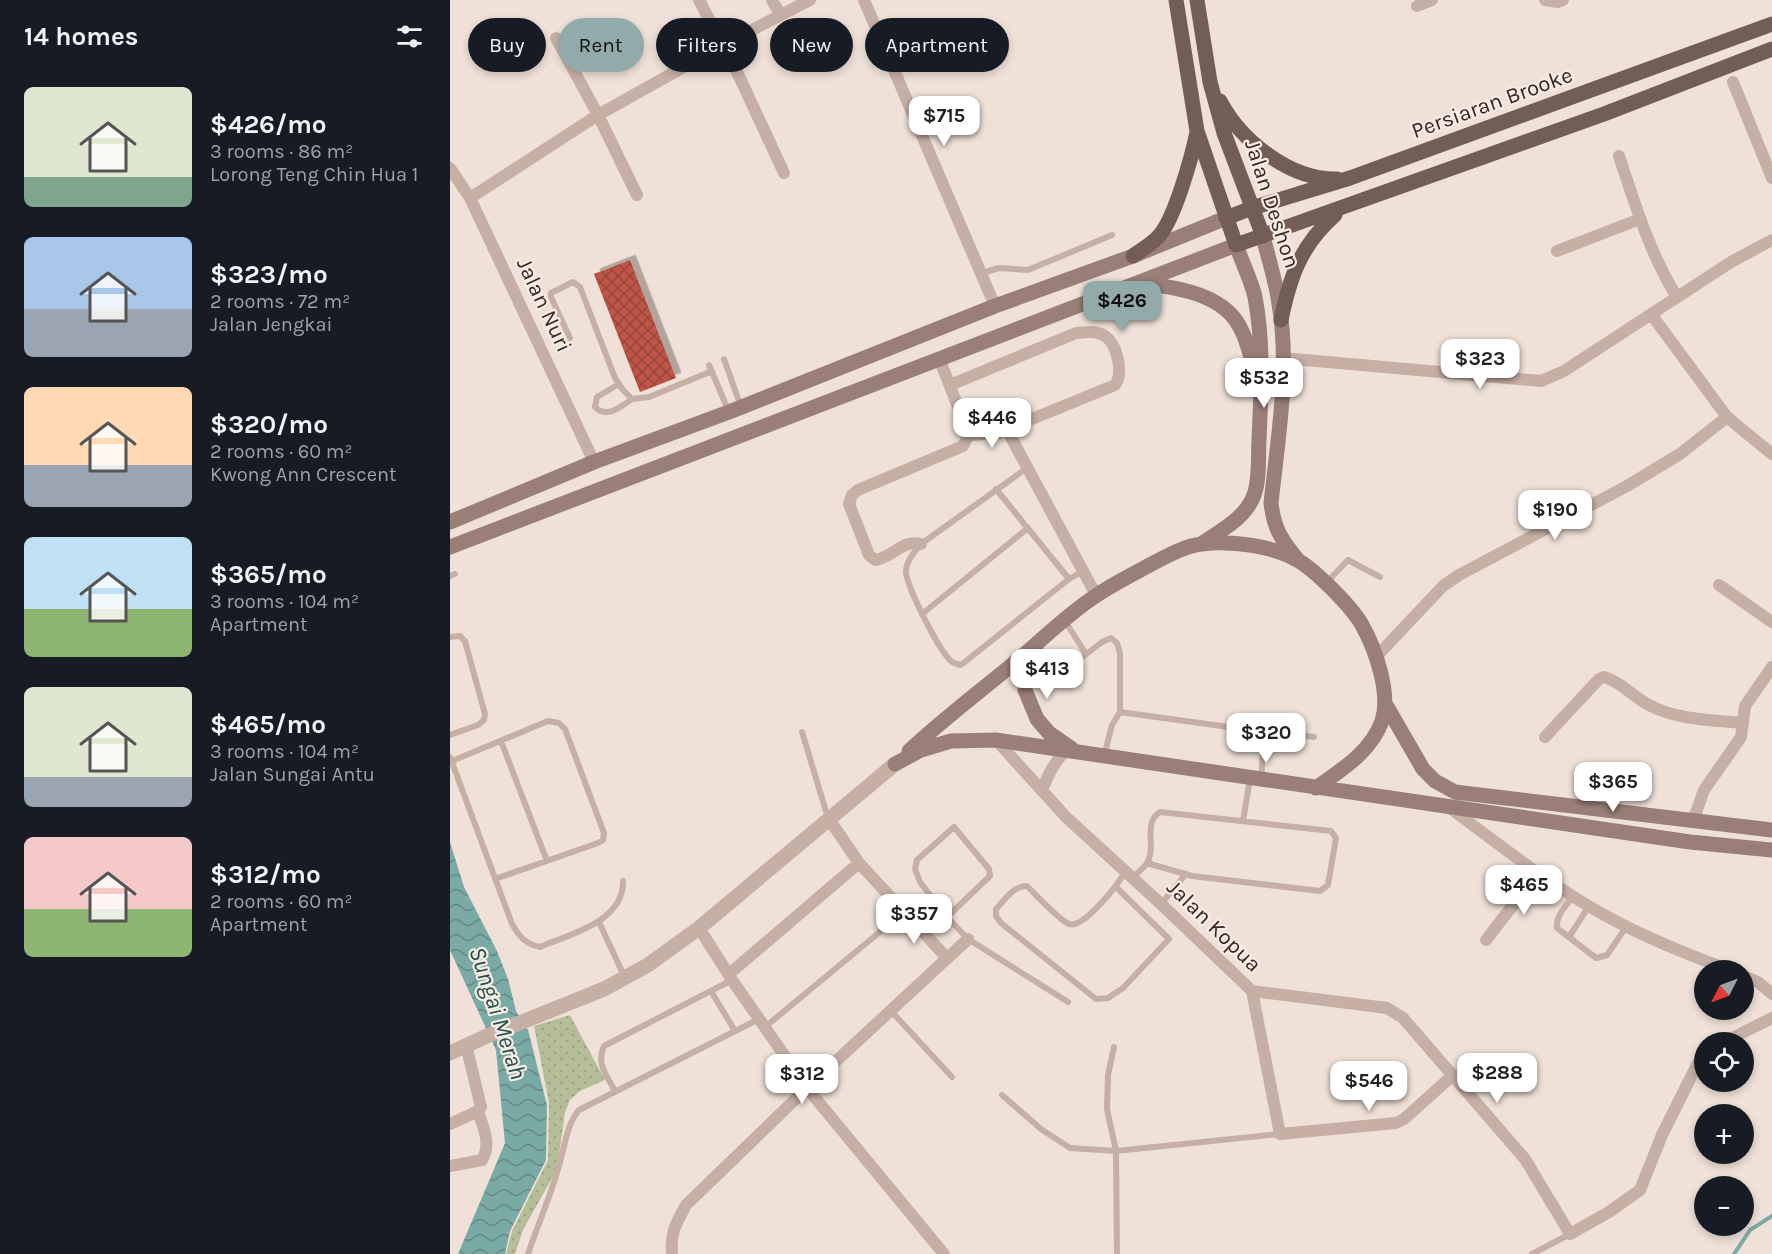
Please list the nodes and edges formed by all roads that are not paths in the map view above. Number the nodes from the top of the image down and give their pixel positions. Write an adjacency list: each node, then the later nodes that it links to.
1 (699, 0): 12 (street)
2 (772, 0): 11 (street)
3 (810, 0): 11 (street)
4 (864, 0): 40 (street)
5 (1176, 0): 22 (main road, Jalan Deshon)
6 (1197, 0): 19 (main road, Jalan Deshon)
7 (1432, 0): 10 (street)
8 (1545, 0): 9 (street)
9 (1563, 0)
10 (1417, 6)
11 (780, 14): 14 (street)
12 (709, 18)
13 (1772, 24): 26 (main road, Persiaran Brooke)
14 (758, 26)
15 (556, 38): 21 (street)
16 (1772, 49): 31 (main road)
17 (675, 72): 21 (street)
18 (736, 72): 25 (street)
19 (1210, 82): 26 (main road); 30 (main road, Jalan Deshon)
20 (1733, 82): 27 (street)
21 (598, 115): 28 (street); 29 (street)
22 (1197, 131): 32 (main road, Jalan Deshon); 39 (main road)
23 (1619, 156): 33 (street)
24 (450, 168): 29 (street, Jalan Nuri)
25 (784, 173)
26 (1350, 178): 30 (main road, Persiaran Brooke)
27 (1772, 178)
28 (637, 195)
29 (470, 198): 59 (street, Jalan Nuri)
30 (1252, 208): 32 (main road, Persiaran Brooke); 35 (main road, Jalan Deshon)
31 (1342, 209): 35 (main road); 45 (main road)
32 (1226, 218): 37 (main road, Jalan Deshon); 39 (main road)
33 (1640, 219): 38 (street); 42 (street)
34 (1112, 235): 40 (lane)
35 (1263, 236): 37 (main road); 45 (main road, Jalan Deshon)
36 (1772, 240): 42 (street)
37 (1236, 245): 41 (main road); 52 (main road, Jalan Deshon)
38 (1557, 251)
39 (1133, 256): 43 (main road)
40 (982, 273): 43 (street)
41 (1140, 282): 47 (main road); 52 (main road)
42 (1677, 297): 44 (street)
43 (995, 306): 54 (main road)
44 (1651, 314): 48 (street); 55 (street)
45 (1281, 320): 48 (main road, Jalan Deshon)
46 (570, 338): 50 (lane)
47 (939, 358): 51 (street); 66 (main road)
48 (1283, 358): 67 (main road, Jalan Deshon)
49 (724, 359): 54 (lane)
50 (619, 384): 53 (lane); 53 (lane)
51 (950, 386): 56 (street); 57 (street)
52 (1261, 391): 65 (main road, Jalan Deshon)
53 (632, 399): 54 (lane)
54 (735, 410): 59 (main road)
55 (1727, 417): 58 (street); 80 (street)
56 (1007, 430): 57 (street); 60 (street)
57 (969, 435): 64 (street)
58 (1772, 454)
59 (594, 462): 62 (main road)
60 (1027, 468): 61 (lane); 68 (street)
61 (996, 489): 63 (lane); 64 (lane)
62 (450, 522)
63 (1028, 528): 70 (lane); 74 (lane)
64 (921, 544): 74 (lane)
65 (1201, 544): 67 (main road); 73 (main road)
66 (450, 548)
67 (1299, 561): 71 (main road)
68 (1083, 571): 70 (lane); 73 (street)
69 (1380, 577): 71 (lane)
70 (1069, 579): 74 (lane)
71 (1326, 583): 80 (main road)
72 (1719, 585): 76 (street)
73 (1096, 595): 75 (main road)
74 (922, 614)
75 (1064, 619): 78 (main road); 79 (lane)
76 (1772, 622)
77 (450, 637): 88 (lane)
78 (1038, 641): 93 (main road); 96 (main road)
79 (1086, 654): 82 (lane); 84 (lane)
80 (1376, 657): 83 (main road)
81 (1772, 667): 85 (street)
82 (1062, 673)
83 (1386, 705): 98 (main road); 102 (main road)
84 (1120, 712): 87 (lane); 94 (lane)
85 (1742, 723): 90 (street); 102 (street)
86 (802, 732): 101 (lane)
87 (1266, 732): 89 (lane); 97 (lane)
88 (450, 735)
89 (1314, 737)
90 (1545, 737)
91 (996, 740): 93 (main road); 96 (main road); 99 (street, Jalan Kopua)
92 (501, 741): 95 (lane); 106 (lane); 106 (lane)
93 (1072, 752): 94 (main road); 99 (street)
94 (1104, 756): 97 (main road)
95 (451, 759): 112 (lane)
96 (895, 764): 101 (street)
97 (1256, 779): 98 (main road); 103 (lane)
98 (1316, 788): 100 (main road)
99 (1042, 791): 111 (street, Jalan Kopua)
100 (1450, 808): 105 (main road); 110 (street)
101 (829, 819): 108 (street); 122 (street)
102 (1693, 820): 104 (main road)
103 (1243, 821): 107 (lane); 109 (lane)
104 (1772, 830)
105 (1772, 850)
106 (548, 861): 112 (lane)
107 (1147, 863): 109 (lane); 111 (lane)
108 (859, 864): 118 (street); 128 (street)
109 (1186, 874): 116 (lane)
110 (1537, 874): 115 (street); 125 (street)
111 (1129, 875): 114 (lane); 116 (street, Jalan Kopua)
112 (495, 879): 120 (lane)
113 (622, 881): 120 (lane)
114 (1116, 887): 114 (lane)
115 (1574, 896): 117 (street); 123 (lane)
116 (1161, 904): 132 (street, Jalan Kopua)
117 (1589, 906): 121 (street); 123 (lane)
118 (904, 912): 126 (street); 137 (lane)
119 (947, 917): 119 (lane); 124 (lane)
120 (598, 922): 129 (lane)
121 (1626, 926): 123 (lane); 127 (street)
122 (699, 928): 128 (street); 129 (street)
123 (1569, 937)
124 (968, 939): 126 (street); 134 (lane)
125 (1486, 940)
126 (947, 958): 135 (street)
127 (1706, 960)
128 (731, 977): 131 (lane); 137 (street)
129 (625, 979): 140 (street)
130 (1754, 980): 133 (street)
131 (711, 991): 138 (lane); 147 (lane)
132 (1252, 991): 144 (street); 151 (street, Jalan Kopua)
133 (1772, 994)
134 (1068, 1002)
135 (891, 1010): 145 (lane); 146 (street)
136 (1772, 1018): 139 (street)
137 (762, 1023): 138 (lane); 146 (street)
138 (735, 1031): 147 (lane)
139 (1744, 1032)
140 (466, 1046): 142 (street); 149 (street)
141 (1114, 1047): 152 (lane)
142 (450, 1053)
143 (1694, 1071): 154 (street)
144 (1452, 1076): 151 (street); 154 (street)
145 (952, 1077)
146 (807, 1088): 156 (street); 157 (street)
147 (615, 1091): 155 (lane)
148 (1002, 1095): 152 (lane)
149 (478, 1111): 150 (street); 153 (street)
150 (450, 1124)
151 (1280, 1134): 152 (lane)
152 (1116, 1151): 158 (lane)
153 (450, 1166)
154 (1570, 1234): 159 (lane)
155 (528, 1254)
156 (672, 1254)
157 (944, 1254)
158 (1117, 1254)
159 (1532, 1254)

